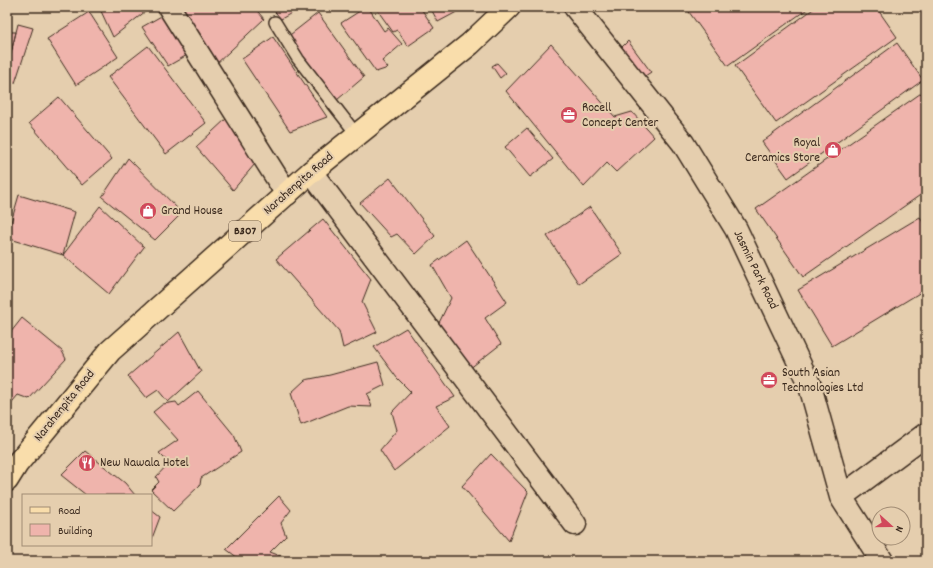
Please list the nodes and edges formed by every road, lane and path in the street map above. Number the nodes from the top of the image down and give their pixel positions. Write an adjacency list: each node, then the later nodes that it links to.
1 (169, 7): 7 (street)
2 (509, 7): 5 (main road, Narahenpita Road / B307)
3 (575, 7): 10 (street, Jasmin Park Road)
4 (275, 22): 5 (lane)
5 (357, 135): 6 (main road, Narahenpita Road / B307)
6 (311, 172): 7 (main road, Narahenpita Road / B307); 11 (street)
7 (287, 194): 9 (main road, Narahenpita Road / B307)
8 (926, 434): 10 (street)
9 (7, 480)
10 (841, 497): 12 (street, Jasmin Park Road)
11 (575, 524)
12 (882, 561)

